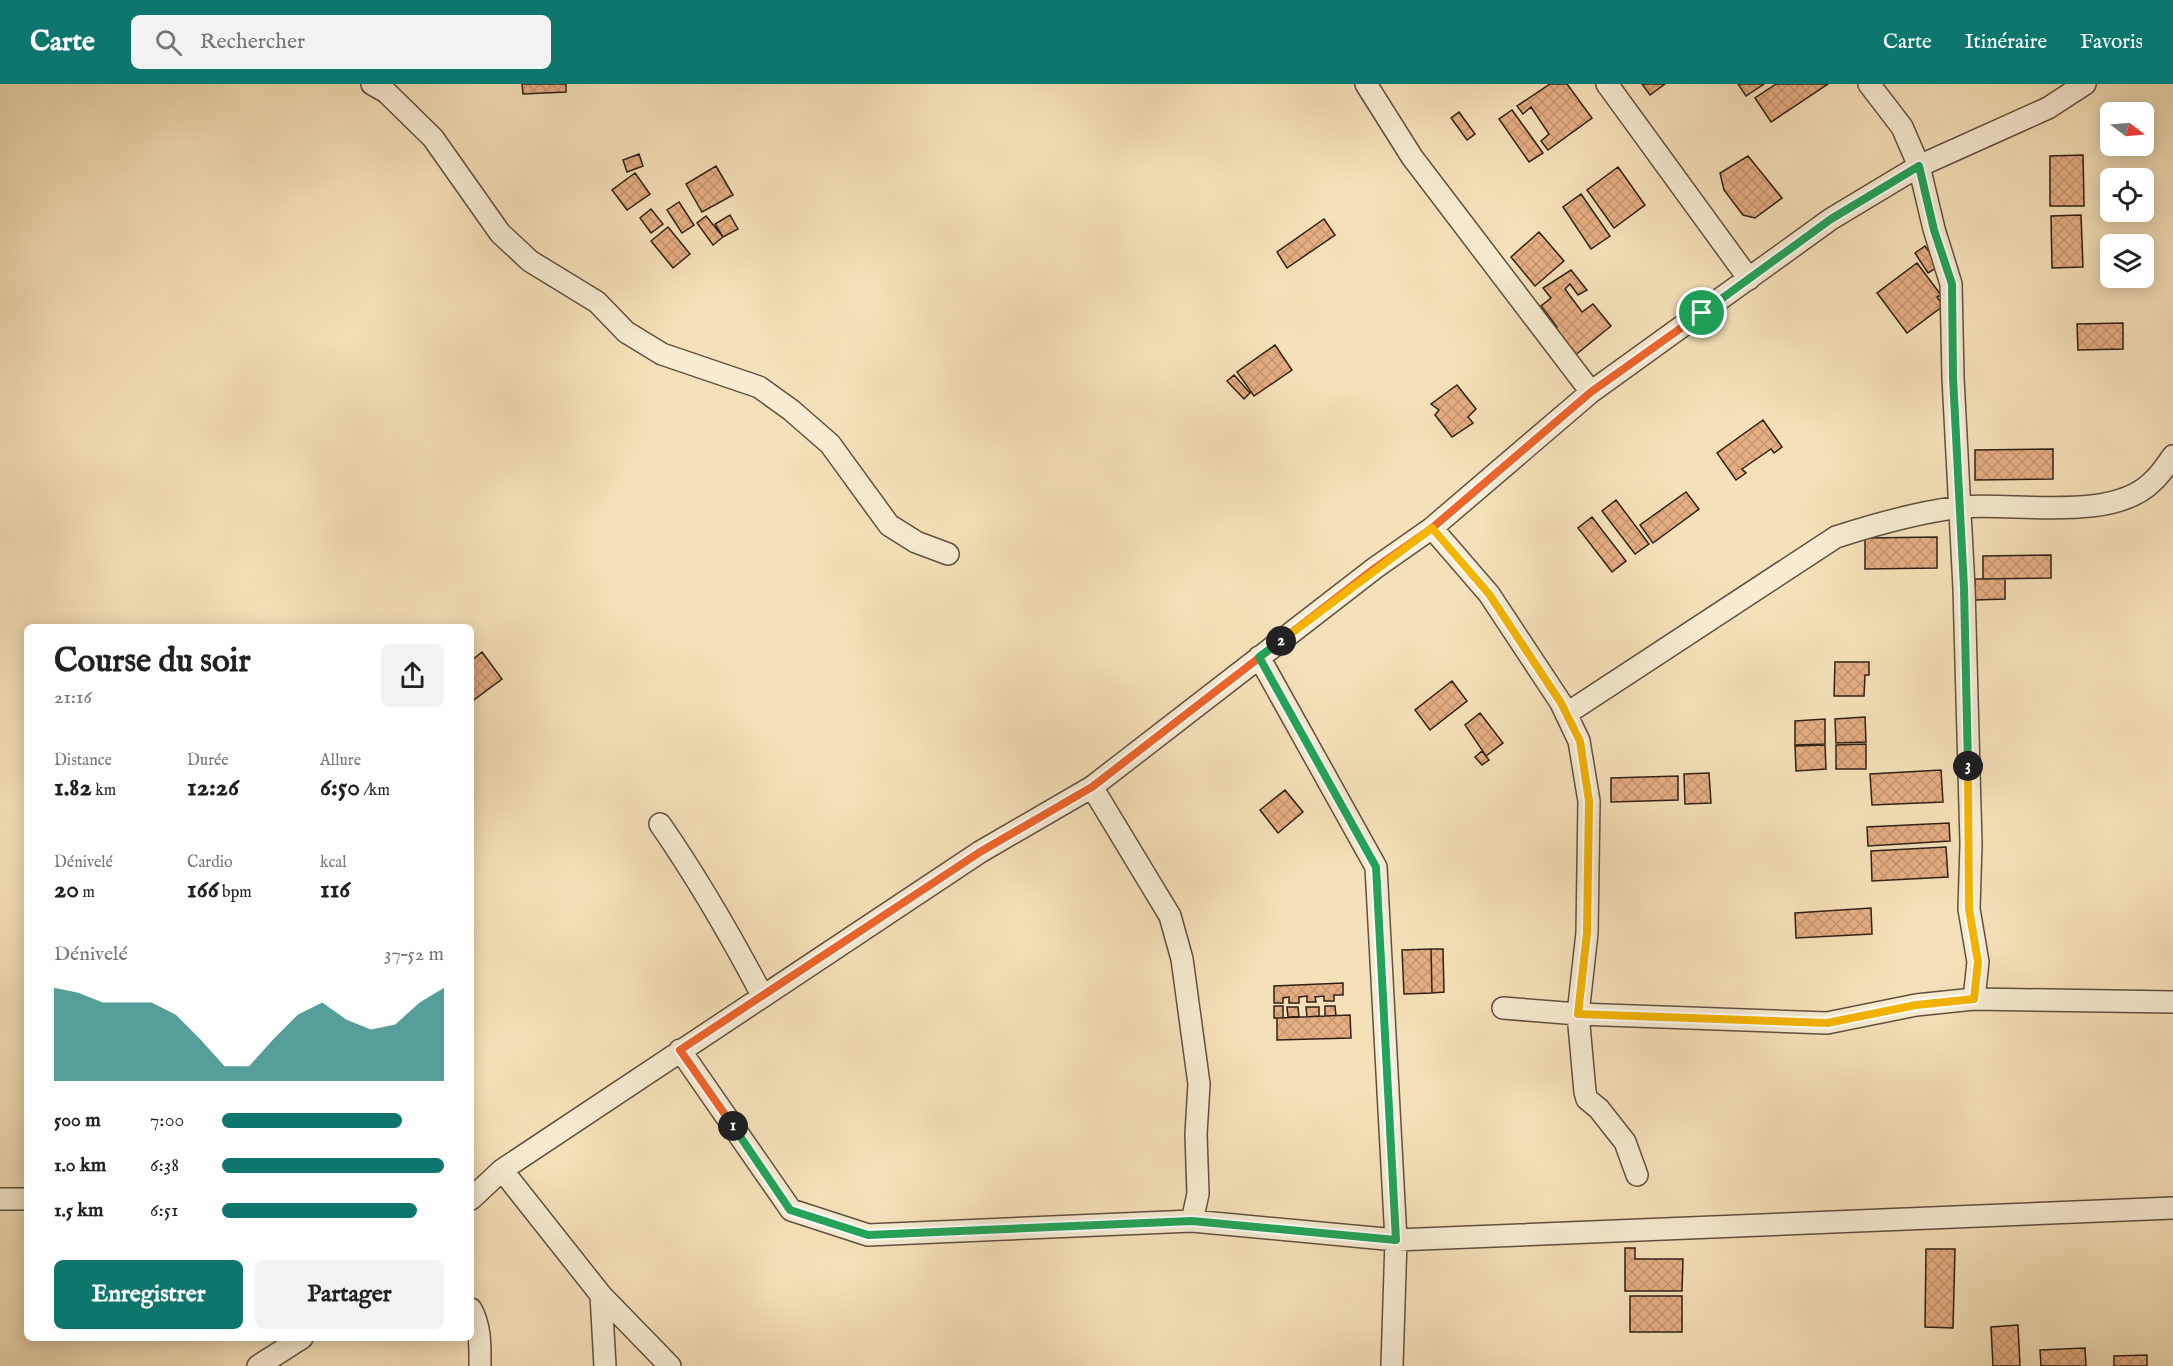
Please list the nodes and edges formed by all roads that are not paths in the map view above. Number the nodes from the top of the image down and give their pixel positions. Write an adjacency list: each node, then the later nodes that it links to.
1 (372, 84): 12 (street)
2 (1366, 84): 8 (street)
3 (1607, 84): 7 (street)
4 (1869, 84): 6 (street)
5 (2085, 84): 6 (street)
6 (1919, 166): 7 (street); 10 (street)
7 (1749, 279): 8 (street)
8 (1591, 392): 11 (street)
9 (2173, 456): 10 (street)
10 (1960, 507): 14 (street); 18 (street)
11 (1432, 528): 13 (street); 14 (street)
12 (948, 554)
13 (1259, 657): 15 (street); 30 (street)
14 (1566, 714): 21 (street)
15 (1092, 787): 17 (street); 29 (street)
16 (660, 824): 17 (street)
17 (762, 995): 22 (street)
18 (1974, 999): 19 (street); 21 (street)
19 (2173, 1002)
20 (1503, 1008): 21 (street)
21 (1578, 1014): 24 (street)
22 (680, 1050): 23 (street); 29 (street)
23 (502, 1170): 25 (street); 31 (street)
24 (1637, 1175)
25 (474, 1196)
26 (0, 1199): 27 (street)
27 (24, 1199)
28 (2173, 1208): 30 (street)
29 (1192, 1221): 30 (street)
30 (1396, 1240): 38 (street)
31 (601, 1294): 36 (street); 37 (street)
32 (474, 1314): 35 (street)
33 (297, 1341): 34 (street)
34 (258, 1366)
35 (480, 1366)
36 (605, 1366)
37 (670, 1366)
38 (1392, 1366)

